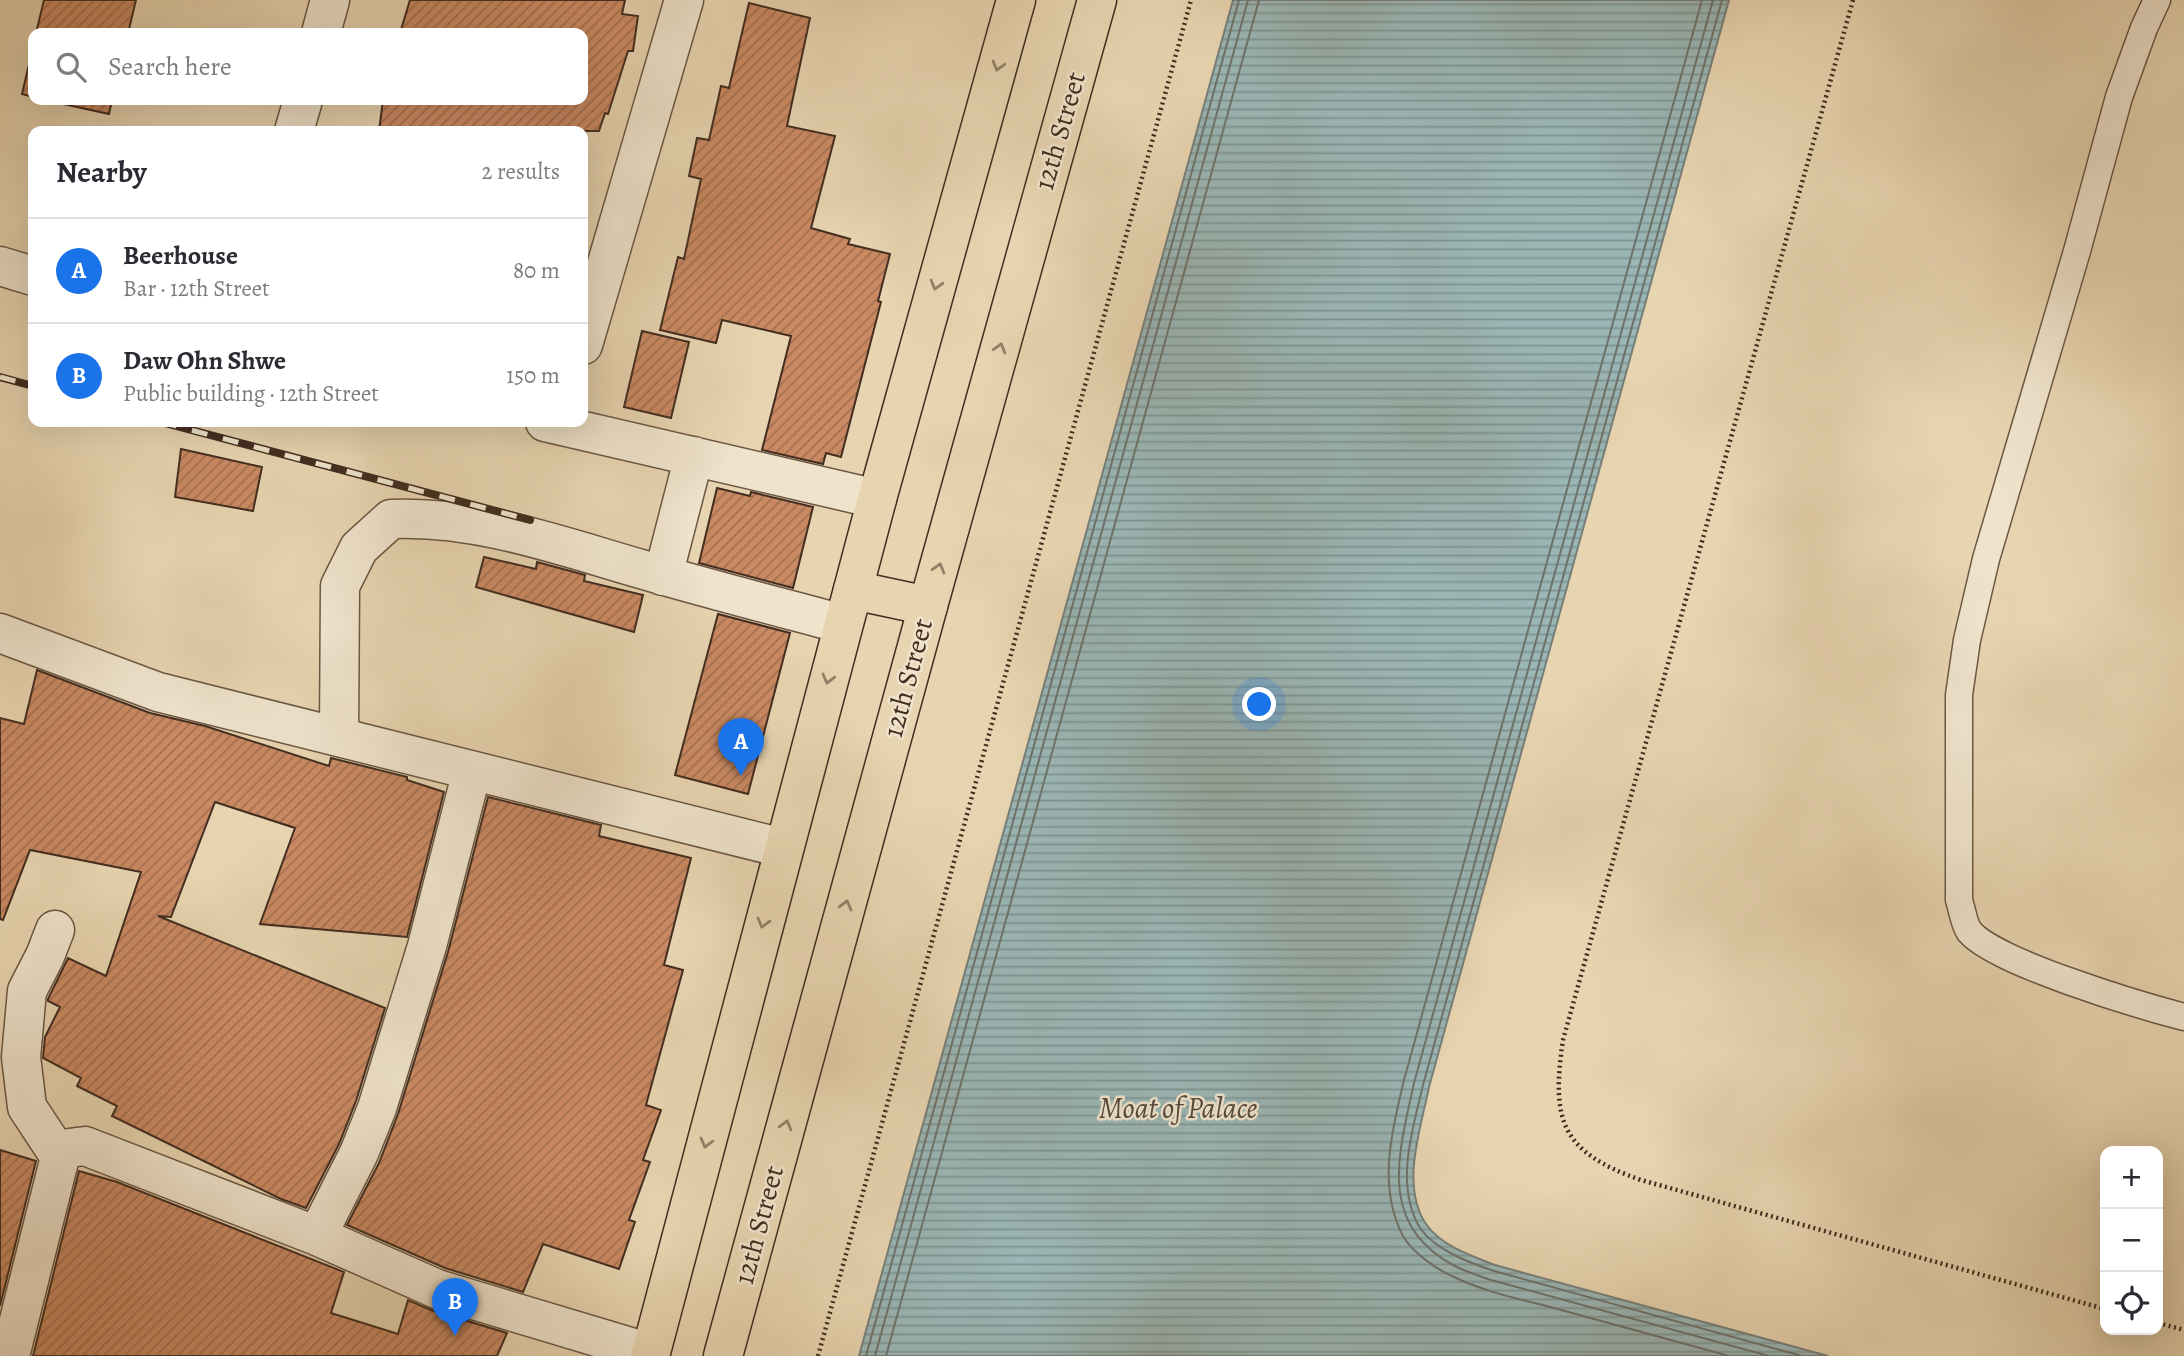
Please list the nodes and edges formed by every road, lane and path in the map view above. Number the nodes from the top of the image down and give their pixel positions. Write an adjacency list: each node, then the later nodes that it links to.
1 (330, 0): 8 (street)
2 (684, 0): 13 (street)
3 (1016, 0): 16 (main road, one-way to 16)
4 (1097, 0): 18 (main road, 12th Street, one-way to 4)
5 (1191, 0): 34 (path)
6 (1853, 0): 28 (path)
7 (2157, 0): 25 (lane)
8 (322, 28)
9 (302, 105): 10 (street)
10 (295, 126)
11 (0, 266): 12 (street)
12 (28, 274)
13 (588, 328)
14 (572, 427): 15 (street)
15 (694, 456): 16 (street); 17 (street)
16 (877, 499): 19 (main road)
17 (663, 576): 19 (street); 21 (street)
18 (928, 606): 19 (main road); 33 (main road, 12th Street, one-way to 18)
19 (848, 607): 23 (main road, one-way to 23)
20 (0, 633): 21 (street)
21 (339, 737): 22 (street)
22 (472, 771): 23 (street); 27 (street)
23 (783, 848): 31 (main road, one-way to 31)
24 (55, 930): 26 (street)
25 (2184, 1017)
26 (60, 1157): 27 (street); 32 (street)
27 (317, 1236): 31 (street)
28 (2100, 1308)
29 (2163, 1325): 30 (path)
30 (2184, 1331)
31 (650, 1355)
32 (10, 1356)
33 (723, 1356)
34 (818, 1356)

